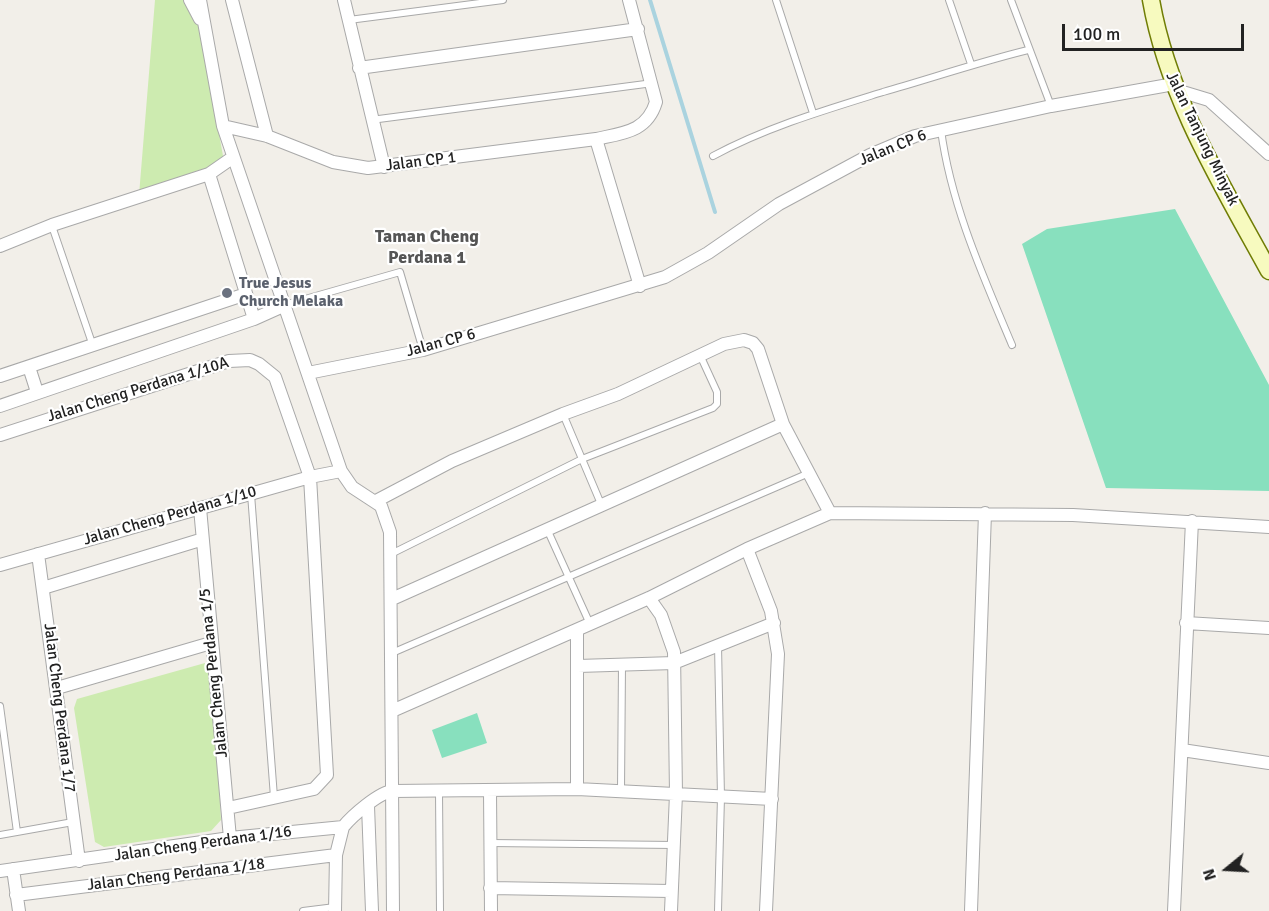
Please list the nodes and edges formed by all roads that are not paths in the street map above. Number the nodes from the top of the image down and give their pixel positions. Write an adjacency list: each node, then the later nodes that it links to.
1 (190, 0): 12 (street)
2 (200, 0): 12 (street)
3 (232, 0): 24 (street)
4 (344, 0): 11 (street)
5 (503, 0): 11 (lane)
6 (629, 0): 13 (street)
7 (776, 0): 20 (lane)
8 (949, 0): 15 (lane)
9 (1011, 0): 14 (lane)
10 (1151, 0): 18 (main road, Jalan Tanjung Minyak)
11 (348, 20): 16 (street)
12 (205, 28): 22 (street)
13 (638, 29): 16 (street); 17 (street)
14 (1028, 50): 15 (lane); 19 (lane)
15 (971, 64): 20 (lane)
16 (359, 68): 21 (street)
17 (653, 83): 21 (lane); 25 (street, Jalan CP 1)
18 (1175, 87): 19 (street, Jalan CP 6); 26 (street); 33 (main road, Jalan Tanjung Minyak)
19 (1052, 106): 23 (street, Jalan CP 6)
20 (813, 113): 27 (lane)
21 (371, 120): 29 (street)
22 (223, 126): 24 (street, Jalan CP 1); 28 (street)
23 (941, 130): 34 (street, Jalan CP 6); 38 (lane)
24 (267, 136): 29 (street, Jalan CP 1)
25 (596, 139): 29 (street, Jalan CP 1); 34 (street)
26 (1269, 154)
27 (713, 156)
28 (232, 158): 30 (street); 36 (street)
29 (384, 167)
30 (209, 174): 31 (street); 35 (street)
31 (52, 225): 32 (street); 39 (lane)
32 (0, 246)
33 (1269, 271)
34 (640, 286): 40 (street, Jalan CP 6)
35 (246, 294): 37 (street); 39 (street)
36 (283, 306): 37 (street); 40 (lane); 43 (street)
37 (254, 319): 45 (street)
38 (1012, 345)
39 (93, 346): 42 (street)
40 (423, 350): 43 (street, Jalan CP 6)
41 (700, 356): 47 (street); 48 (street); 50 (lane)
42 (29, 367): 44 (street); 45 (street)
43 (308, 373): 51 (street)
44 (0, 376)
45 (37, 392): 46 (street)
46 (0, 406)
47 (563, 414): 50 (lane); 55 (street)
48 (783, 424): 52 (street); 56 (street)
49 (0, 435): 53 (street, Jalan Cheng Perdana 1/10A)
50 (582, 459): 56 (lane); 66 (lane)
51 (341, 471): 53 (street, Jalan Cheng Perdana 1/10); 55 (street)
52 (811, 473): 58 (street); 68 (lane)
53 (310, 477): 54 (street, Jalan Cheng Perdana 1/10); 95 (street, Jalan Cheng Perdana 1/10A)
54 (251, 494): 57 (street, Jalan Cheng Perdana 1/10); 95 (lane)
55 (376, 501): 66 (street)
56 (601, 504): 62 (street)
57 (200, 508): 63 (street, Jalan Cheng Perdana 1/5); 65 (street, Jalan Cheng Perdana 1/10)
58 (830, 513): 59 (street); 64 (street)
59 (985, 513): 60 (street); 122 (street)
60 (1192, 521): 61 (street); 73 (street)
61 (1269, 527)
62 (546, 529): 68 (lane); 71 (street)
63 (201, 540): 69 (street); 77 (street, Jalan Cheng Perdana 1/5)
64 (747, 549): 70 (street); 72 (street)
65 (38, 554): 67 (street, Jalan Cheng Perdana 1/10); 69 (street, Jalan Cheng Perdana 1/7)
66 (391, 554): 71 (street)
67 (0, 565)
68 (570, 577): 74 (lane); 79 (lane)
69 (43, 588): 83 (street, Jalan Cheng Perdana 1/7)
70 (649, 598): 74 (street); 80 (street)
71 (392, 600): 79 (street)
72 (774, 623): 78 (street); 96 (street)
73 (1186, 623): 75 (street); 86 (street)
74 (590, 624): 76 (street)
75 (1269, 628)
76 (577, 630): 82 (street); 85 (street)
77 (211, 643): 83 (street); 98 (street, Jalan Cheng Perdana 1/5)
78 (718, 645): 80 (street); 94 (lane)
79 (391, 653): 85 (street)
80 (674, 663): 81 (street); 93 (street)
81 (622, 665): 82 (street); 90 (lane)
82 (578, 666): 88 (street)
83 (57, 688): 99 (street, Jalan Cheng Perdana 1/7)
84 (0, 706): 101 (lane)
85 (392, 711): 89 (street)
86 (1182, 750): 87 (street); 123 (street)
87 (1269, 763)
88 (577, 789): 90 (street); 92 (street)
89 (393, 790): 91 (street); 97 (street); 116 (street)
90 (621, 790): 93 (street)
91 (439, 792): 92 (street); 117 (lane)
92 (490, 792): 104 (street)
93 (676, 794): 94 (street); 105 (street)
94 (720, 797): 96 (street); 120 (lane)
95 (274, 798): 98 (street)
96 (772, 800): 121 (street)
97 (368, 807): 100 (street); 115 (street)
98 (228, 808): 103 (street, Jalan Cheng Perdana 1/5)
99 (74, 822): 101 (lane); 107 (street, Jalan Cheng Perdana 1/7)
100 (343, 827): 103 (street, Jalan Cheng Perdana 1/16); 106 (street)
101 (18, 832): 102 (lane)
102 (0, 835)
103 (230, 838): 107 (street, Jalan Cheng Perdana 1/16)
104 (490, 843): 105 (lane); 109 (street)
105 (675, 845): 110 (street)
106 (336, 855): 111 (street, Jalan Cheng Perdana 1/18); 112 (street)
107 (79, 861): 108 (street, Jalan Cheng Perdana 1/16)
108 (6, 870): 111 (street)
109 (490, 888): 110 (street); 118 (street)
110 (671, 891): 119 (street)
111 (16, 895): 113 (street)
112 (335, 909): 114 (lane)
113 (19, 911)
114 (303, 911)
115 (372, 911)
116 (393, 911)
117 (440, 911)
118 (491, 911)
119 (671, 911)
120 (718, 911)
121 (766, 911)
122 (971, 911)
123 (1174, 911)

